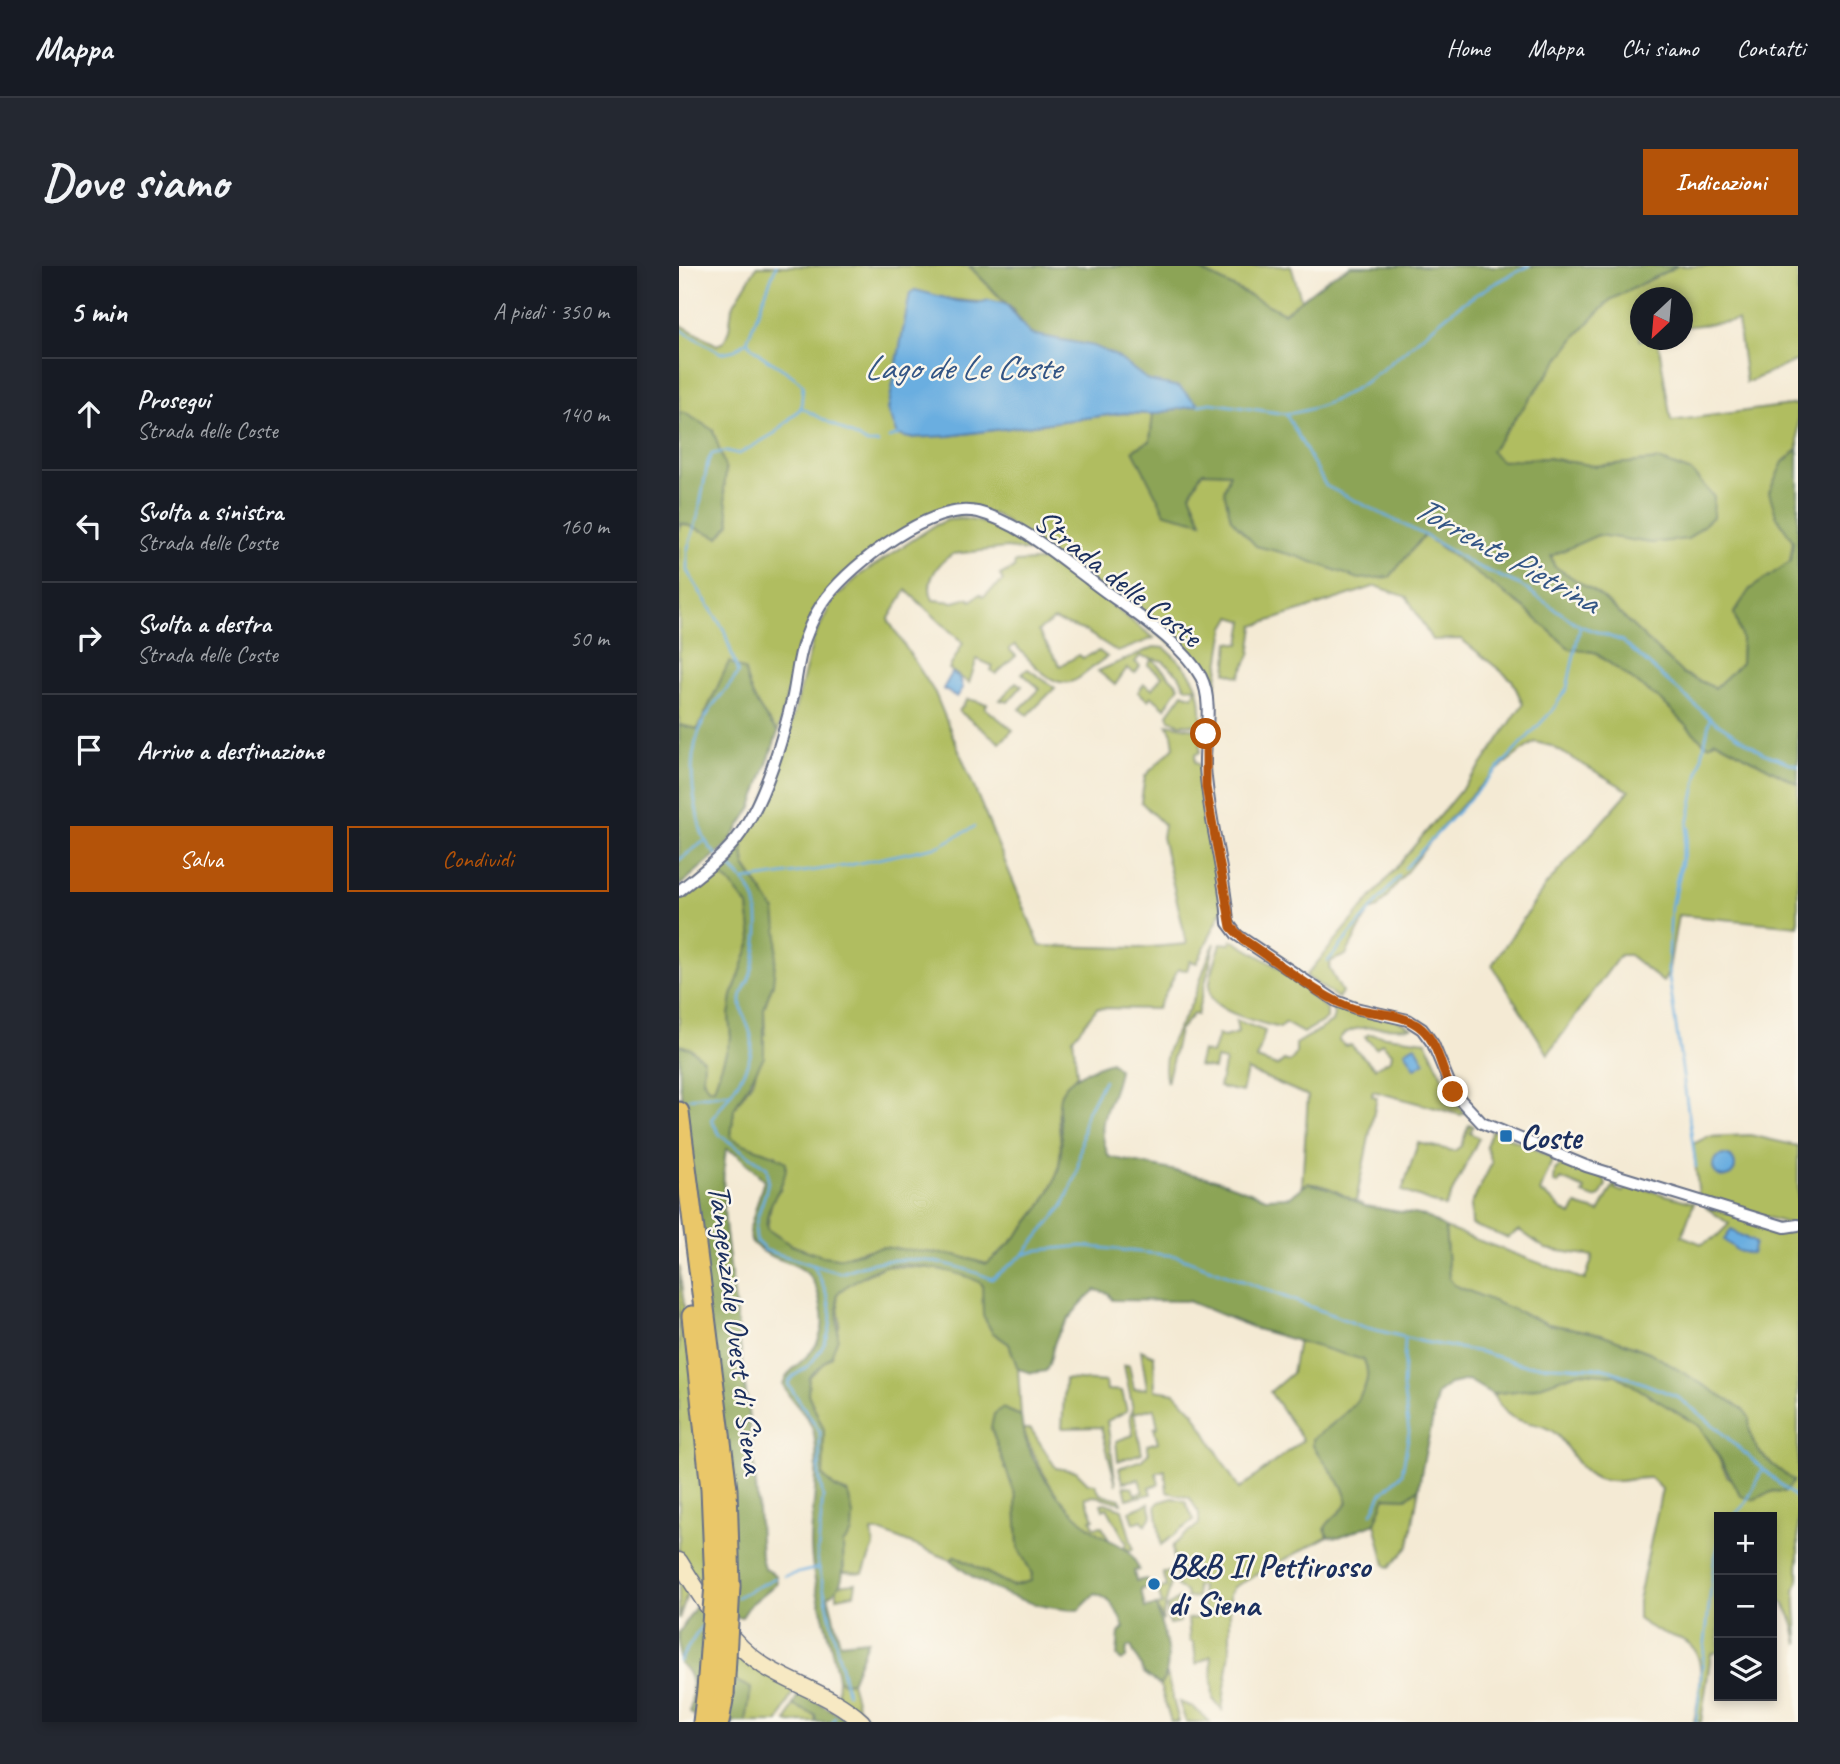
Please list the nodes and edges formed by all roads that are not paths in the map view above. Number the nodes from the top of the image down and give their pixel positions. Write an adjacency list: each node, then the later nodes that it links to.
1 (679, 891): 4 (street, Strada delle Coste)
2 (679, 1112): 6 (highway, Tangenziale Ovest di Siena)
3 (679, 1211): 6 (highway, Tangenziale Ovest di Siena)
4 (1798, 1225)
5 (679, 1561): 10 (street, bridge)
6 (722, 1585): 7 (highway, Tangenziale Ovest di Siena, bridge)
7 (715, 1692): 8 (highway, Tangenziale Ovest di Siena); 9 (highway, Tangenziale Ovest di Siena)
8 (703, 1722)
9 (719, 1722)
10 (862, 1722)

